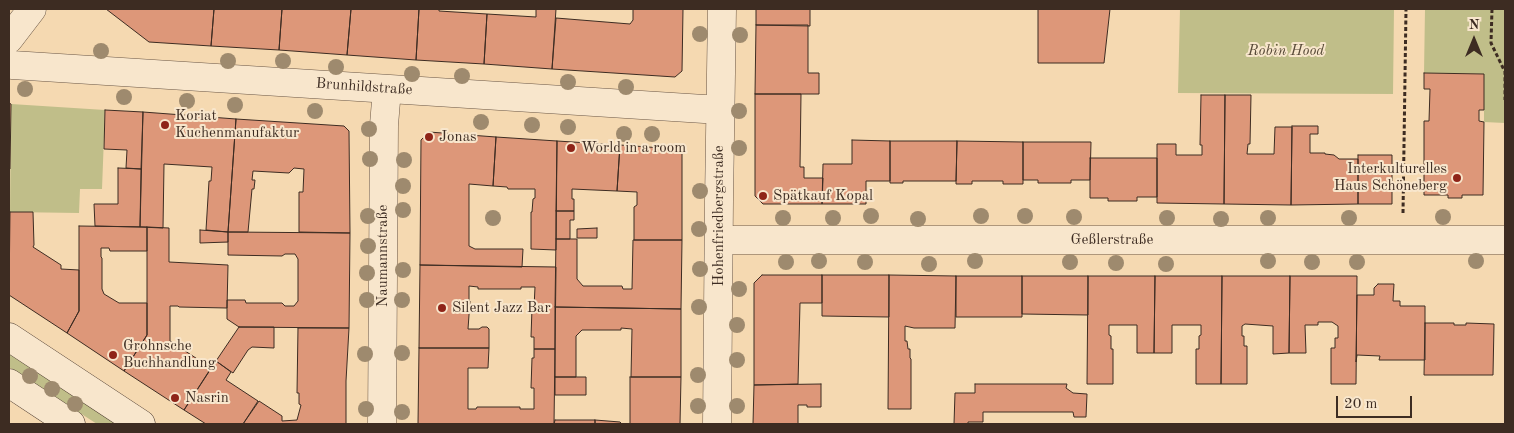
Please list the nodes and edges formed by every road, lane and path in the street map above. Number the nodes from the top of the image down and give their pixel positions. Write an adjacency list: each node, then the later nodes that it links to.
1 (32, 9): 5 (street)
2 (722, 9): 9 (street, Hohenfriedbergstraße)
3 (1406, 9): 10 (path)
4 (1492, 9): 8 (path)
5 (9, 39)
6 (9, 63): 7 (street, Brunhildstraße)
7 (387, 89): 9 (street, Brunhildstraße); 17 (street, Naumannstraße)
8 (1505, 100)
9 (720, 110): 11 (street, Hohenfriedbergstraße)
10 (1403, 213)
11 (718, 240): 12 (street, Geßlerstraße); 18 (street, Hohenfriedbergstraße)
12 (1505, 240)
13 (9, 338): 16 (street)
14 (9, 383): 15 (street)
15 (71, 424)
16 (141, 424)
17 (382, 424)
18 (717, 424)

